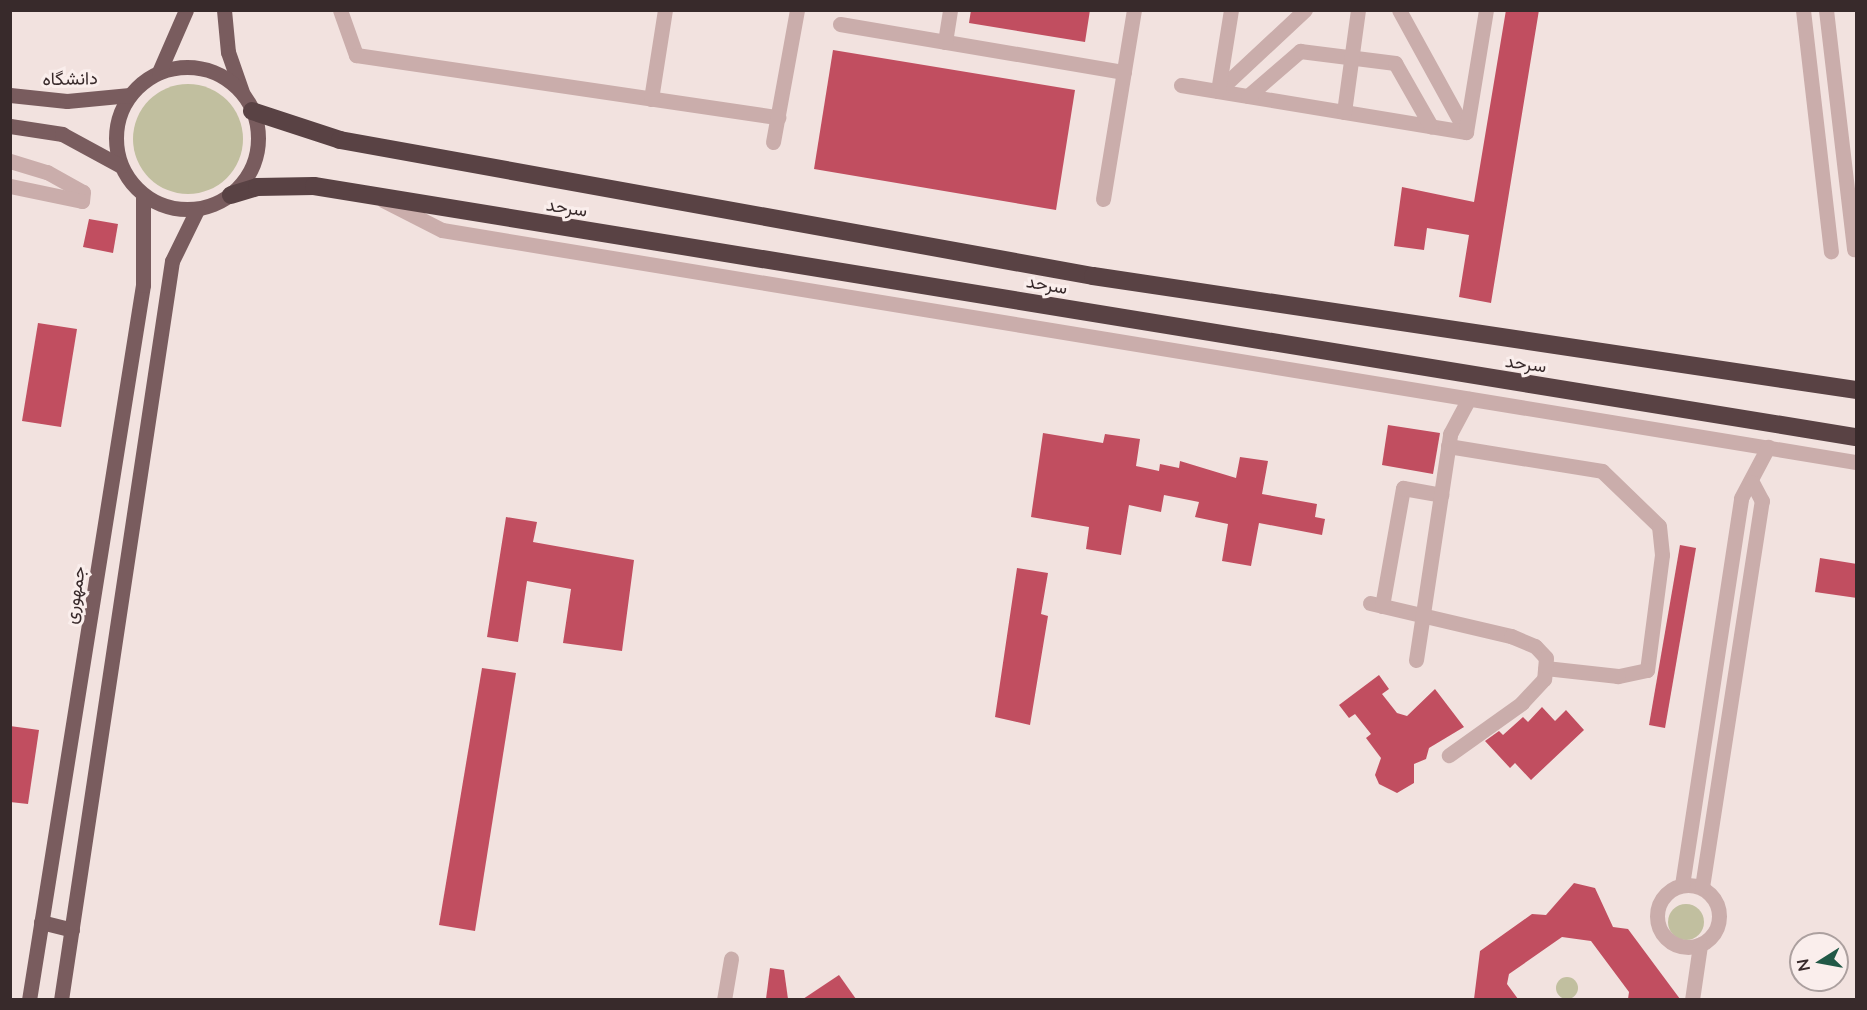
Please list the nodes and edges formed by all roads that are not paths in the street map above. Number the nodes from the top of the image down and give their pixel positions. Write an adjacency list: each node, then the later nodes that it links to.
1 (186, 10): 18 (main road)
2 (224, 10): 22 (main road)
3 (340, 10): 26 (street)
4 (665, 10): 26 (street)
5 (797, 10): 29 (street)
6 (950, 10): 16 (street)
7 (1134, 10): 19 (street)
8 (1231, 10): 21 (street)
9 (1305, 10): 21 (street)
10 (1358, 10): 17 (street)
11 (1399, 10): 32 (street)
12 (1486, 10): 32 (street)
13 (1803, 10): 43 (street)
14 (1826, 10): 42 (street)
15 (840, 24): 16 (street)
16 (945, 42): 19 (street)
17 (1352, 57): 25 (street); 28 (street); 31 (street)
18 (159, 72): 22 (main road); 24 (main road)
19 (1124, 72): 40 (street)
20 (1181, 85): 21 (street)
21 (1218, 91): 25 (street)
22 (243, 94): 27 (main road)
23 (10, 95): 24 (main road, دانشگاه)
24 (130, 95): 35 (main road)
25 (1248, 96): 28 (street)
26 (651, 99): 29 (street)
27 (252, 111): 37 (main road); 44 (highway, سرحد)
28 (1344, 112): 31 (street)
29 (778, 117): 33 (street)
30 (10, 126): 35 (main road)
31 (1431, 126): 32 (street)
32 (1466, 132)
33 (773, 142)
34 (10, 161): 36 (street)
35 (121, 166): 38 (main road)
36 (10, 186)
37 (231, 195): 39 (highway, سرحد); 41 (main road)
38 (144, 196): 41 (main road); 58 (main road, جمهوری)
39 (377, 198): 45 (street); 46 (highway, سرحد)
40 (1103, 199)
41 (196, 210): 59 (main road)
42 (1854, 249)
43 (1831, 252)
44 (1857, 390)
45 (1469, 399): 47 (street); 48 (street)
46 (1857, 437)
47 (1448, 446): 51 (street); 54 (street)
48 (1768, 447): 49 (street); 50 (street)
49 (1857, 462)
50 (1752, 482): 56 (street); 57 (street)
51 (1441, 495): 52 (street); 52 (street)
52 (1423, 616): 53 (street); 54 (street)
53 (1416, 660)
54 (1545, 668): 55 (street)
55 (1449, 755)
56 (1682, 885): 57 (street); 60 (street)
57 (1702, 887): 60 (street)
58 (41, 922): 59 (main road); 62 (main road, جمهوری)
59 (72, 930): 63 (main road)
60 (1700, 945): 65 (street)
61 (731, 959): 64 (street)
62 (29, 999)
63 (61, 999)
64 (724, 999)
65 (1692, 999)

